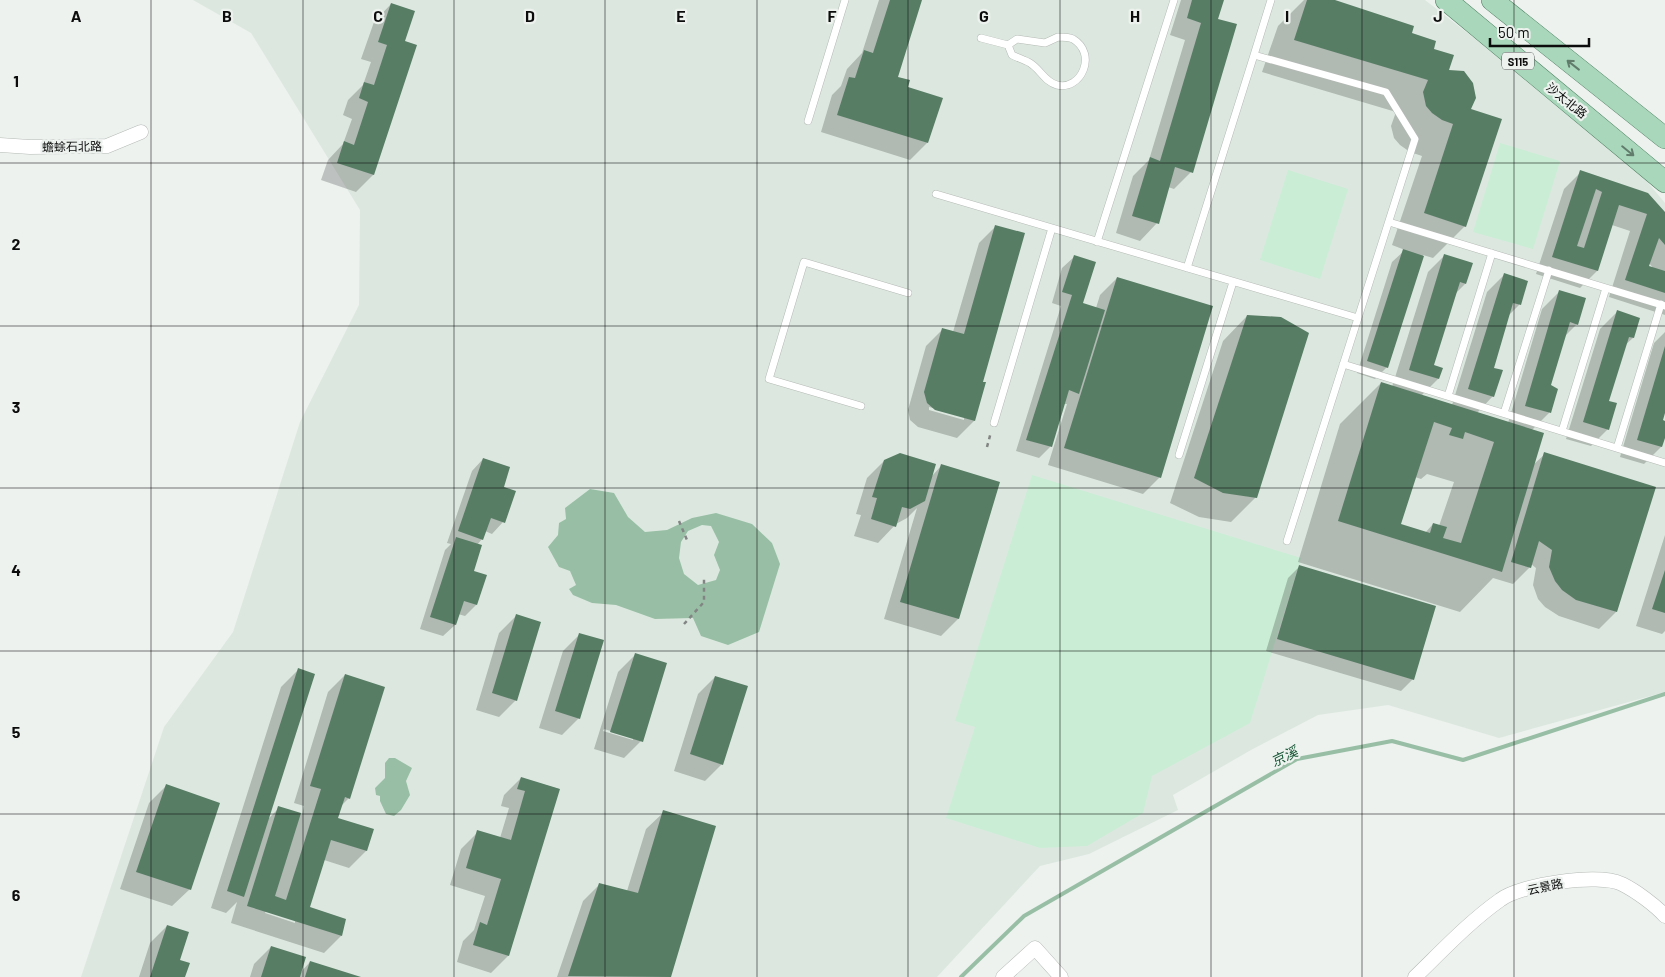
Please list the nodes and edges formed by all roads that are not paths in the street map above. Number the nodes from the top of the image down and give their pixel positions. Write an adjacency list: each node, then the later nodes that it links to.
1 (845, 0): 10 (lane)
2 (1174, 0): 19 (lane)
3 (1271, 0): 8 (lane)
4 (1446, 0): 11 (main road, 沙太北路 / S115)
5 (1492, 0): 9 (main road, S115, one-way to 5)
6 (981, 38): 7 (lane)
7 (1008, 46): 7 (lane)
8 (1254, 55): 17 (lane); 21 (lane)
9 (1611, 95): 11 (main road); 13 (main road, S115)
10 (808, 121)
11 (1592, 121): 15 (main road, 沙太北路 / S115, one-way to 15)
12 (141, 132): 14 (street, 蟾蜍石北路)
13 (1665, 138)
14 (0, 144)
15 (1665, 182)
16 (936, 194): 18 (lane)
17 (1389, 222): 20 (lane); 27 (lane)
18 (1052, 228): 19 (lane); 32 (lane)
19 (1097, 242): 21 (lane)
20 (1492, 253): 22 (lane); 29 (lane)
21 (1187, 268): 23 (lane)
22 (1549, 270): 24 (lane); 31 (lane)
23 (1233, 282): 27 (lane); 35 (lane)
24 (1606, 288): 26 (lane); 33 (lane)
25 (908, 293): 30 (lane)
26 (1663, 305): 34 (lane)
27 (1358, 318): 28 (lane)
28 (1343, 364): 29 (lane); 37 (lane)
29 (1448, 396): 31 (lane)
30 (862, 406)
31 (1504, 413): 33 (lane)
32 (994, 423)
33 (1562, 431): 34 (lane)
34 (1618, 448): 36 (lane)
35 (1179, 455)
36 (1665, 463)
37 (1287, 541)
38 (1665, 916): 39 (street, 云景路)
39 (1419, 976)
40 (1003, 977): 41 (street)
41 (1061, 977)

